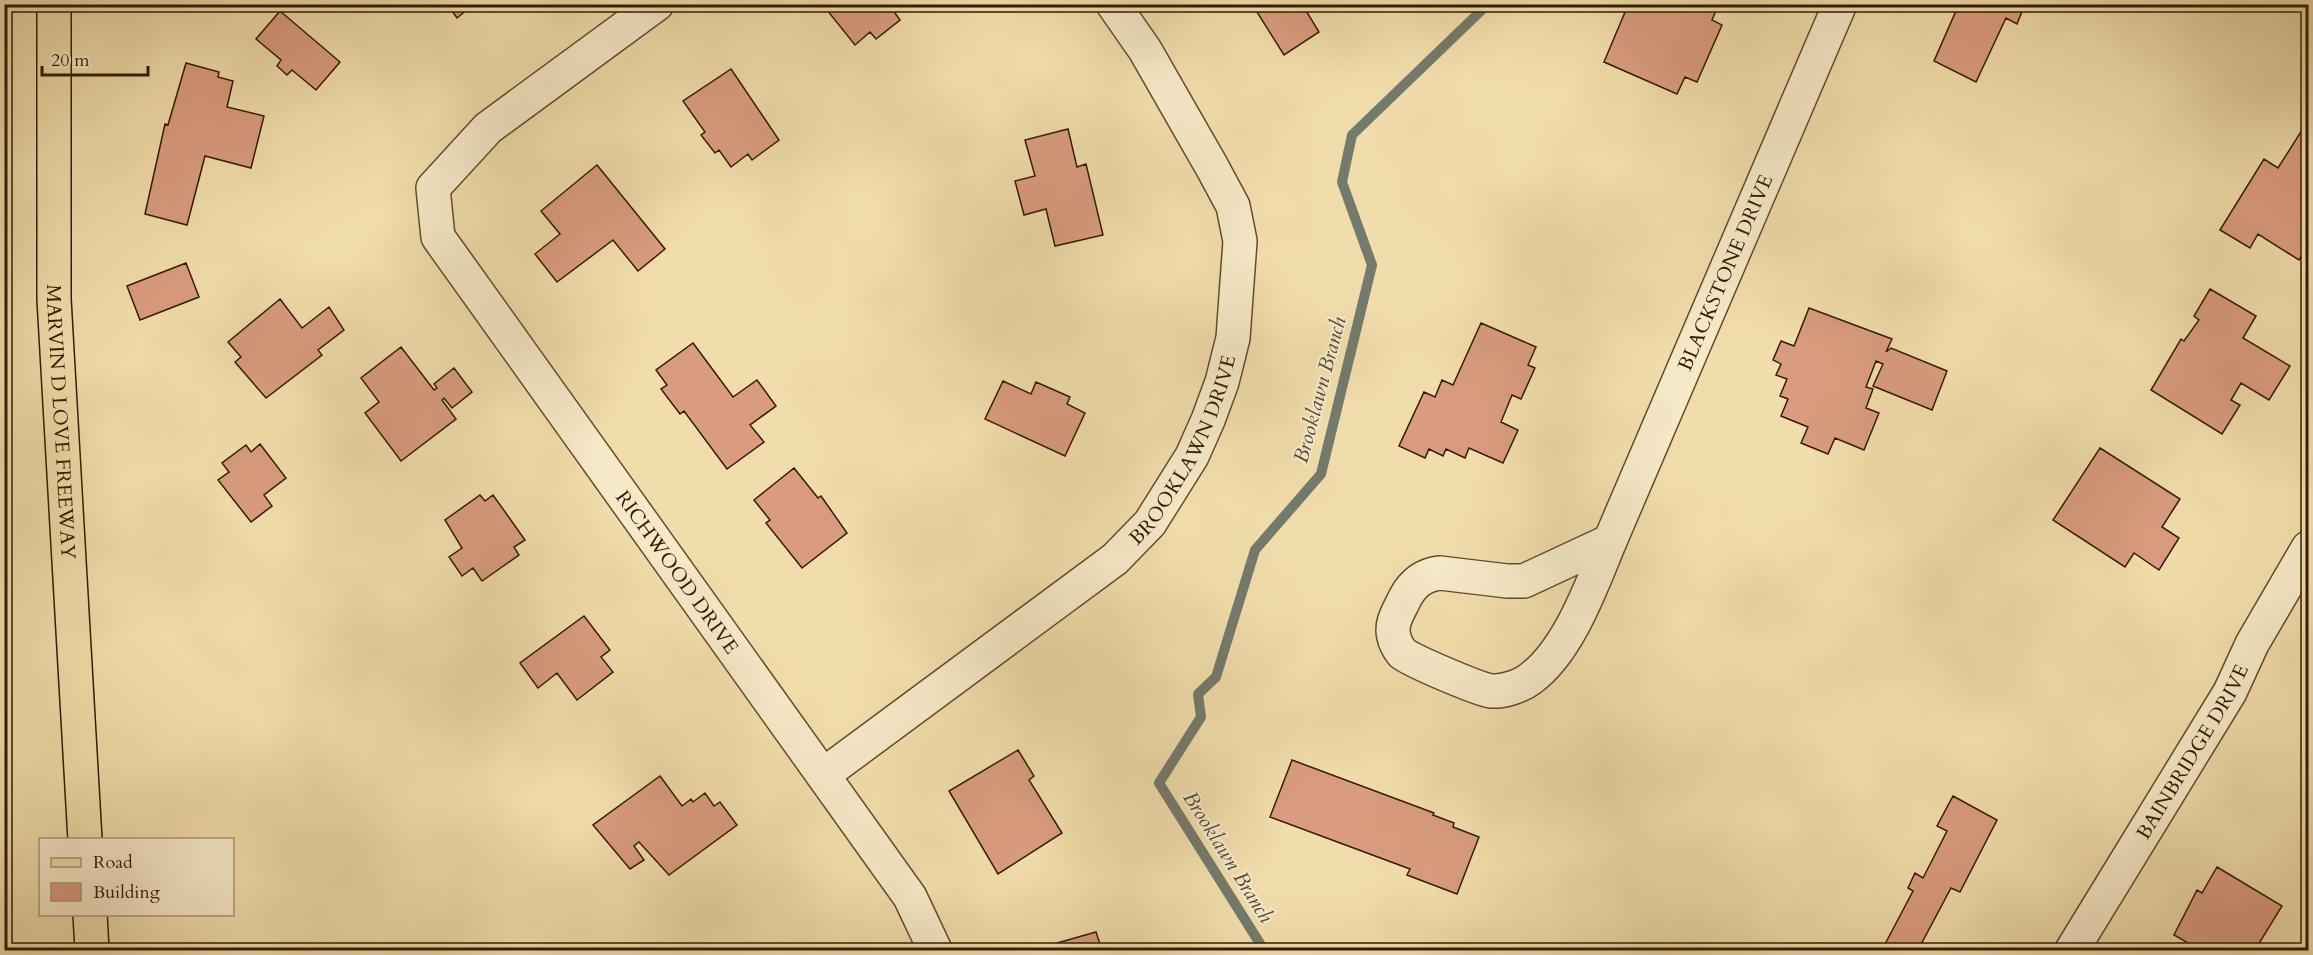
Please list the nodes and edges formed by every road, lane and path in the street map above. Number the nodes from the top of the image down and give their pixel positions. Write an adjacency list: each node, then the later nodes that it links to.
1 (54, 4): 8 (main road, MARVIN D LOVE FREEWAY)
2 (657, 4): 7 (street, RICHWOOD DRIVE)
3 (1113, 4): 7 (street, BROOKLAWN DRIVE)
4 (1840, 4): 5 (street, BLACKSTONE DRIVE)
5 (1610, 541): 5 (street, BLACKSTONE DRIVE)
6 (2308, 548): 12 (street, BAINBRIDGE DRIVE)
7 (823, 776): 11 (street, RICHWOOD DRIVE)
8 (86, 838)
9 (90, 916): 10 (main road)
10 (92, 951)
11 (935, 951)
12 (2072, 951)

